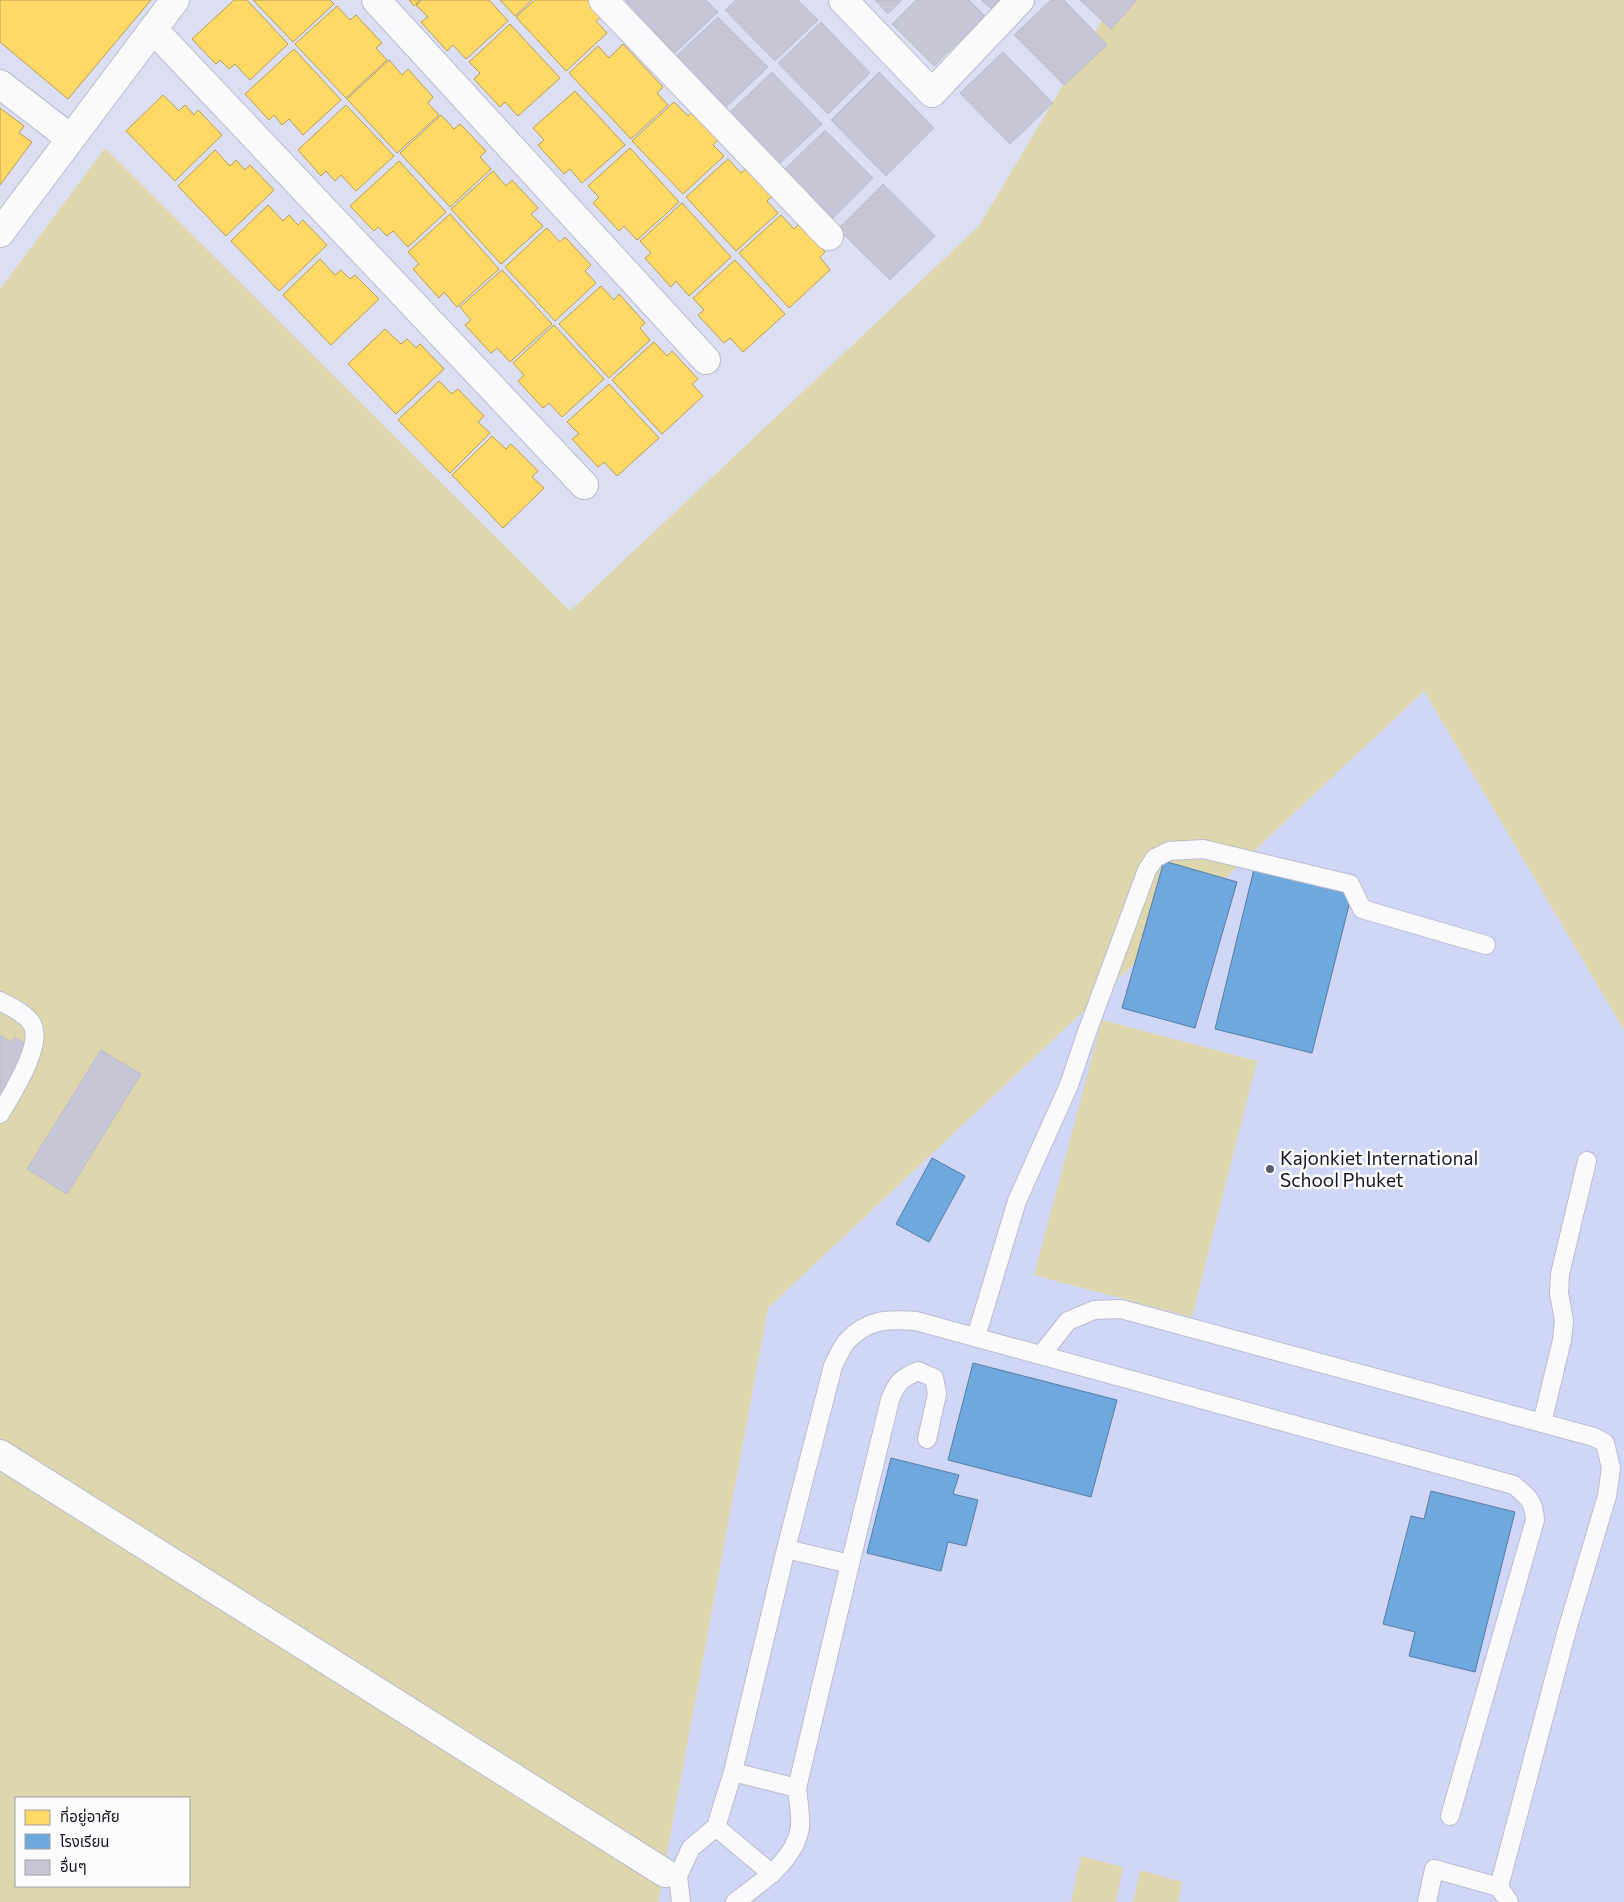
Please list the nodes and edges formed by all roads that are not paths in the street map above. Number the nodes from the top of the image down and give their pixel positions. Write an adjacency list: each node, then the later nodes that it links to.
1 (175, 0): 6 (street)
2 (376, 0): 11 (street)
3 (603, 0): 10 (street)
4 (843, 0): 5 (street)
5 (1020, 0)
6 (153, 29): 8 (street); 12 (street)
7 (0, 84): 8 (street)
8 (70, 138): 9 (street)
9 (0, 233)
10 (829, 236)
11 (706, 360)
12 (584, 485)
13 (1486, 946): 17 (lane)
14 (0, 1001): 15 (lane)
15 (0, 1114)
16 (1587, 1162): 19 (lane)
17 (976, 1337): 18 (lane); 22 (lane)
18 (1041, 1355): 19 (lane); 26 (lane)
19 (1542, 1423): 30 (lane)
20 (927, 1439): 23 (lane)
21 (0, 1454): 28 (street)
22 (786, 1549): 23 (lane); 24 (lane)
23 (850, 1564): 25 (lane)
24 (733, 1772): 25 (lane); 27 (lane)
25 (797, 1788): 29 (lane)
26 (1450, 1816)
27 (716, 1826): 28 (lane); 29 (lane)
28 (671, 1874): 31 (lane)
29 (772, 1874): 32 (lane)
30 (1499, 1887): 33 (lane); 34 (lane)
31 (681, 1902)
32 (735, 1902)
33 (1428, 1902)
34 (1509, 1902)

